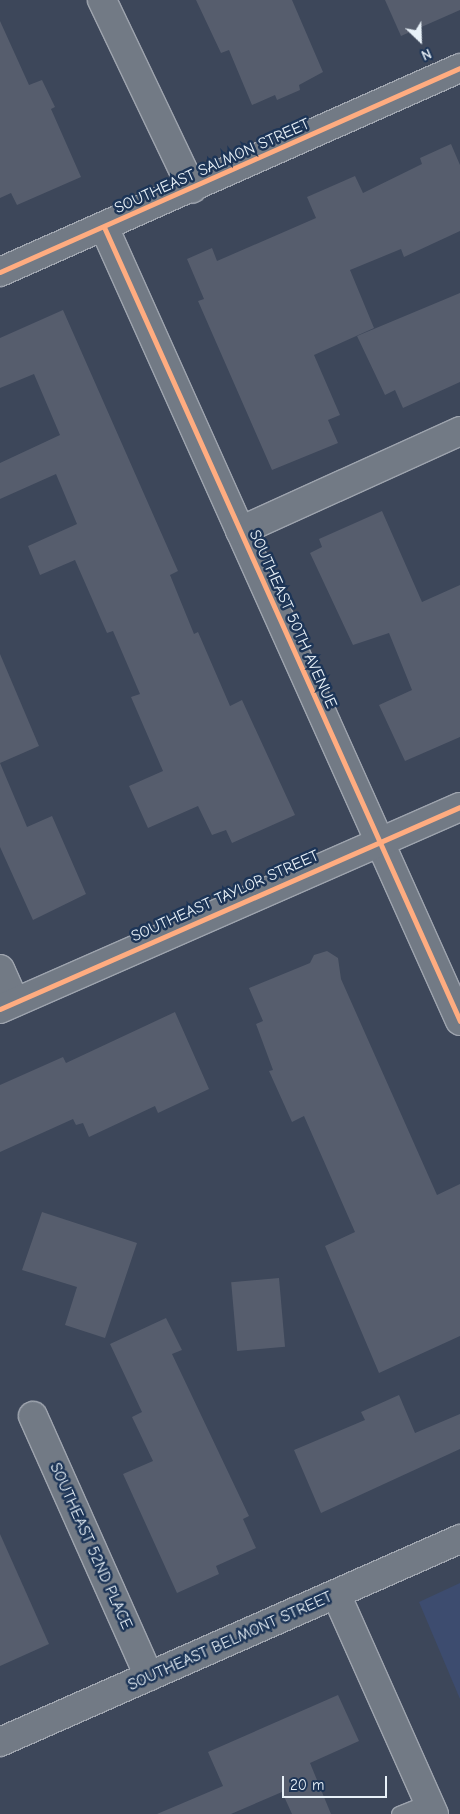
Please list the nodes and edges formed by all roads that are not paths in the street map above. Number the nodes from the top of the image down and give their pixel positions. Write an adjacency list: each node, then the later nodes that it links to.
1 (102, 0): 3 (street)
2 (460, 68): 3 (street, SOUTHEAST SALMON STREET)
3 (192, 189): 4 (street, SOUTHEAST SALMON STREET)
4 (104, 227): 5 (street, SOUTHEAST SALMON STREET); 7 (street, SOUTHEAST 50TH AVENUE)
5 (0, 272)
6 (460, 431): 7 (street)
7 (240, 531): 9 (street, SOUTHEAST 50TH AVENUE)
8 (460, 807): 9 (street, SOUTHEAST TAYLOR STREET)
9 (380, 842): 11 (street, SOUTHEAST TAYLOR STREET); 12 (street, SOUTHEAST 50TH AVENUE)
10 (0, 969): 11 (street)
11 (7, 1005)
12 (460, 1021)
13 (33, 1416): 16 (street, SOUTHEAST 52ND PLACE)
14 (460, 1539): 15 (street, SOUTHEAST BELMONT STREET)
15 (336, 1594): 16 (street, SOUTHEAST BELMONT STREET); 18 (street)
16 (149, 1676): 17 (street, SOUTHEAST BELMONT STREET)
17 (0, 1742)
18 (432, 1808): 19 (lane)
19 (398, 1814)

